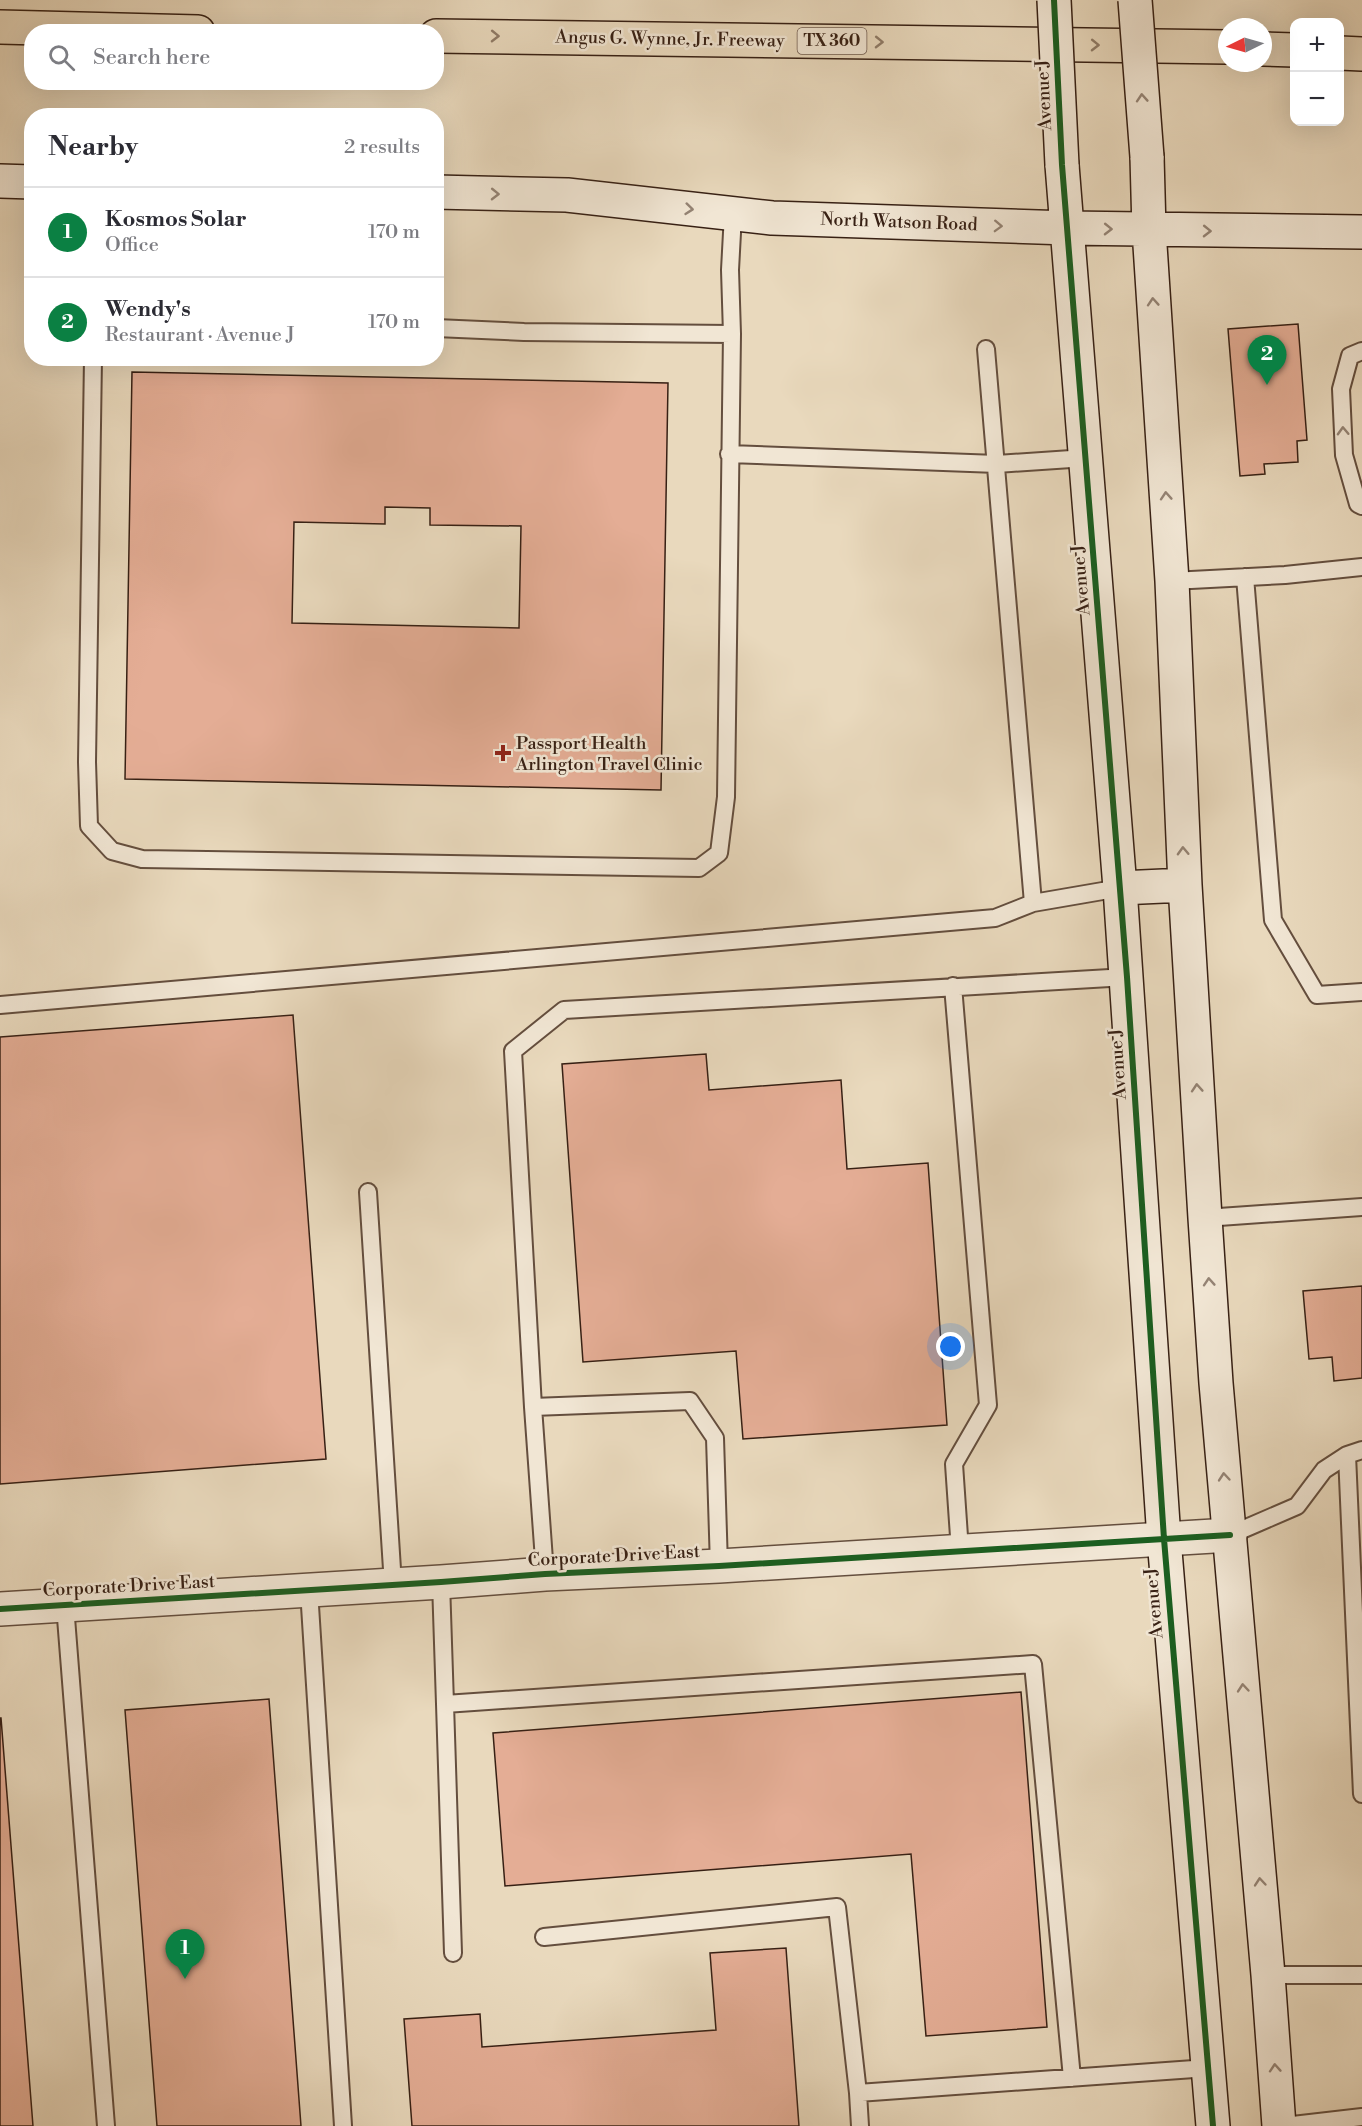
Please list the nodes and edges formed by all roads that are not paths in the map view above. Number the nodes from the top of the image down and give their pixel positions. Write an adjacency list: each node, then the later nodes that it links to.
1 (1054, 0): 15 (street, Avenue J, bridge)
2 (1135, 0): 16 (street, one-way to 2, bridge)
3 (0, 27): 4 (highway)
4 (24, 28)
5 (444, 36): 6 (highway, Angus G. Wynne, Jr. Freeway / TX 360, one-way to 6)
6 (1218, 47)
7 (1272, 49): 8 (highway)
8 (1290, 50)
9 (1344, 53): 10 (highway)
10 (1362, 54)
11 (0, 181): 12 (street)
12 (24, 182)
13 (444, 192): 14 (street, North Watson Road, one-way to 14)
14 (733, 214): 15 (street, North Watson Road, one-way to 15); 19 (lane)
15 (1068, 228): 16 (street, North Watson Road, one-way to 16); 24 (street, Avenue J)
16 (1149, 230): 17 (street, North Watson Road, one-way to 17); 29 (street, one-way to 16)
17 (1362, 232)
18 (444, 328): 19 (lane)
19 (732, 334): 23 (lane)
20 (986, 349): 25 (lane)
21 (1362, 351): 26 (lane, one-way to 21)
22 (93, 366): 23 (lane)
23 (729, 454): 25 (lane)
24 (1086, 458): 25 (lane); 31 (street, Avenue J)
25 (997, 464): 32 (lane)
26 (1362, 506)
27 (1362, 567): 28 (lane)
28 (1245, 577): 29 (lane); 35 (lane)
29 (1172, 580): 30 (street, one-way to 29)
30 (1185, 885): 31 (street); 39 (street, one-way to 30)
31 (1120, 888): 32 (lane); 33 (street, Avenue J)
32 (1033, 903): 36 (lane)
33 (1127, 977): 34 (lane); 43 (street, Avenue J)
34 (953, 986): 40 (lane); 44 (lane)
35 (1362, 992)
36 (0, 1005)
37 (368, 1192): 48 (lane)
38 (1362, 1207): 39 (lane)
39 (1205, 1218): 42 (street, one-way to 39)
40 (532, 1407): 45 (lane); 46 (lane)
41 (1354, 1452): 42 (lane); 53 (lane)
42 (1230, 1535): 43 (street, Corporate Drive East); 56 (street, one-way to 42)
43 (1164, 1539): 44 (street, Corporate Drive East); 58 (street, Avenue J)
44 (960, 1551): 45 (street, Corporate Drive East)
45 (719, 1566): 46 (street, Corporate Drive East)
46 (545, 1574): 47 (street, Corporate Drive East)
47 (441, 1582): 48 (street, Corporate Drive East); 52 (lane)
48 (393, 1585): 49 (street, Corporate Drive East)
49 (309, 1590): 50 (street, Corporate Drive East); 63 (lane)
50 (65, 1605): 51 (street, Corporate Drive East); 62 (lane)
51 (0, 1609)
52 (445, 1704): 55 (lane); 59 (lane)
53 (1362, 1794)
54 (544, 1937): 60 (lane)
55 (453, 1953)
56 (1268, 1975): 57 (lane); 66 (street, one-way to 56)
57 (1362, 1975)
58 (1208, 2068): 59 (lane); 65 (street, Avenue J)
59 (1072, 2078): 60 (lane)
60 (858, 2093): 64 (lane)
61 (1362, 2117): 67 (lane)
62 (106, 2126)
63 (343, 2126)
64 (860, 2126)
65 (1213, 2126)
66 (1279, 2126)
67 (1284, 2126)

